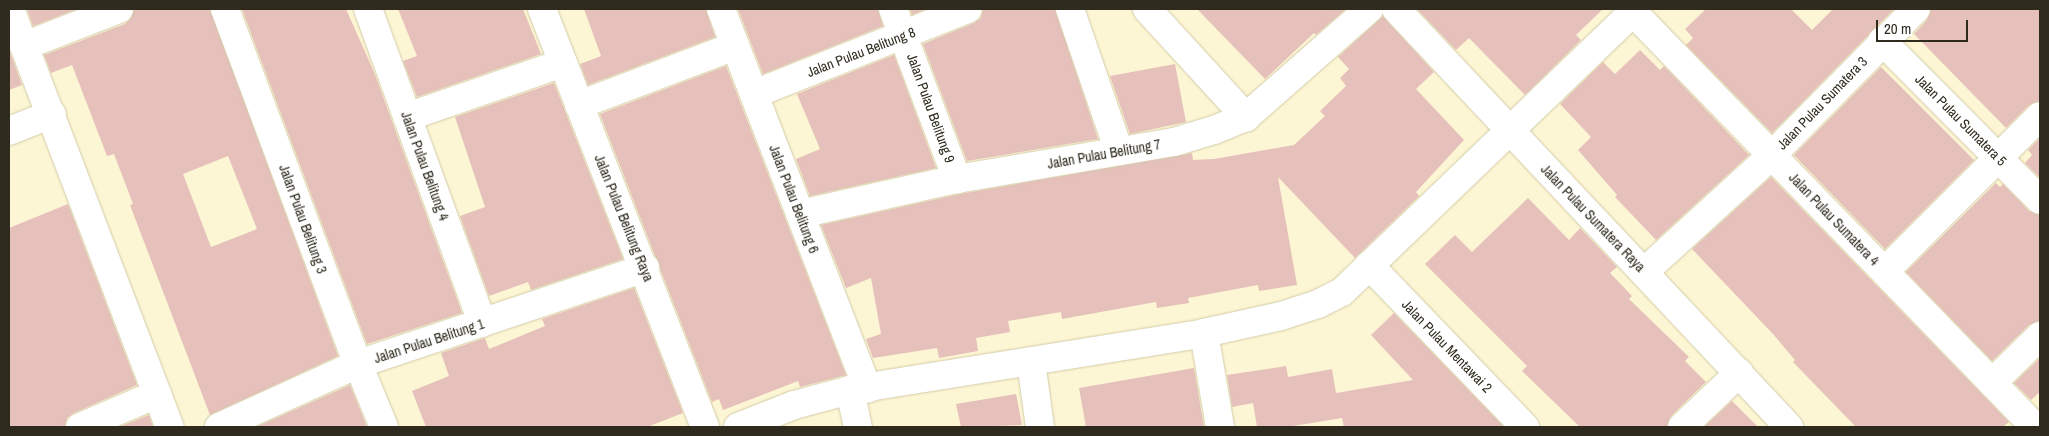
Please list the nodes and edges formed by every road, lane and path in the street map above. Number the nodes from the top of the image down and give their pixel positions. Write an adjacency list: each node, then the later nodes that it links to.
1 (10, 9): 17 (street)
2 (119, 9): 17 (street)
3 (226, 9): 42 (street, Jalan Pulau Belitung 3)
4 (368, 9): 24 (street, Jalan Pulau Belitung 4)
5 (542, 9): 19 (street, Jalan Pulau Belitung Raya)
6 (721, 9): 18 (street, Jalan Pulau Belitung 6)
7 (893, 9): 15 (street, Jalan Pulau Belitung 9)
8 (968, 9): 15 (street, Jalan Pulau Belitung 8)
9 (1070, 9): 28 (street)
10 (1147, 9): 25 (street)
11 (1368, 9): 25 (street, Jalan Pulau Belitung 7)
12 (1396, 9): 26 (street, Jalan Pulau Sumatera Raya)
13 (1916, 9): 16 (street, Jalan Pulau Sumatera 3)
14 (1635, 10): 26 (street); 29 (street, Jalan Pulau Sumatera 4)
15 (904, 36): 20 (street, Jalan Pulau Belitung 8); 31 (street, Jalan Pulau Belitung 9)
16 (1882, 41): 29 (street, Jalan Pulau Sumatera 3); 30 (street, Jalan Pulau Sumatera 5)
17 (24, 46): 22 (street)
18 (735, 46): 20 (street, Jalan Pulau Belitung 6); 21 (street)
19 (562, 63): 21 (street, Jalan Pulau Belitung Raya); 24 (street)
20 (754, 94): 33 (street, Jalan Pulau Belitung 6)
21 (579, 104): 35 (street, Jalan Pulau Belitung Raya)
22 (52, 114): 27 (street); 46 (street)
23 (2040, 116): 30 (street)
24 (407, 117): 38 (street, Jalan Pulau Belitung 4)
25 (1246, 117): 28 (street, Jalan Pulau Belitung 7)
26 (1509, 130): 34 (street); 37 (street, Jalan Pulau Sumatera Raya)
27 (9, 131)
28 (1119, 151): 31 (street, Jalan Pulau Belitung 7)
29 (1772, 155): 36 (street, Jalan Pulau Sumatera 4); 37 (street, Jalan Pulau Sumatera 3)
30 (1999, 159): 32 (street, Jalan Pulau Sumatera 5); 36 (street)
31 (957, 179): 33 (street, Jalan Pulau Belitung 7)
32 (2040, 200)
33 (800, 214): 45 (street, Jalan Pulau Belitung 6)
34 (1369, 265): 39 (street); 47 (street, Jalan Pulau Mentawai 2)
35 (645, 268): 38 (street, Jalan Pulau Belitung 1); 52 (street, Jalan Pulau Belitung Raya)
36 (1885, 271): 44 (street, Jalan Pulau Sumatera 4)
37 (1644, 272): 43 (street, Jalan Pulau Sumatera Raya)
38 (482, 323): 42 (street, Jalan Pulau Belitung 1)
39 (1204, 333): 41 (street); 56 (street)
40 (2040, 336): 44 (street)
41 (1031, 362): 45 (street); 55 (street)
42 (358, 364): 50 (street, Jalan Pulau Belitung 1); 51 (street, Jalan Pulau Belitung 3)
43 (1739, 373): 57 (street); 58 (street, Jalan Pulau Sumatera Raya)
44 (1992, 383): 59 (street, Jalan Pulau Sumatera 4)
45 (859, 390): 53 (street); 54 (street, Jalan Pulau Belitung 6)
46 (157, 394): 48 (street); 49 (street)
47 (1511, 423)
48 (80, 427)
49 (170, 427)
50 (219, 427)
51 (384, 427)
52 (705, 427)
53 (738, 427)
54 (858, 427)
55 (1040, 427)
56 (1220, 427)
57 (1682, 427)
58 (1789, 427)
59 (2035, 427)

